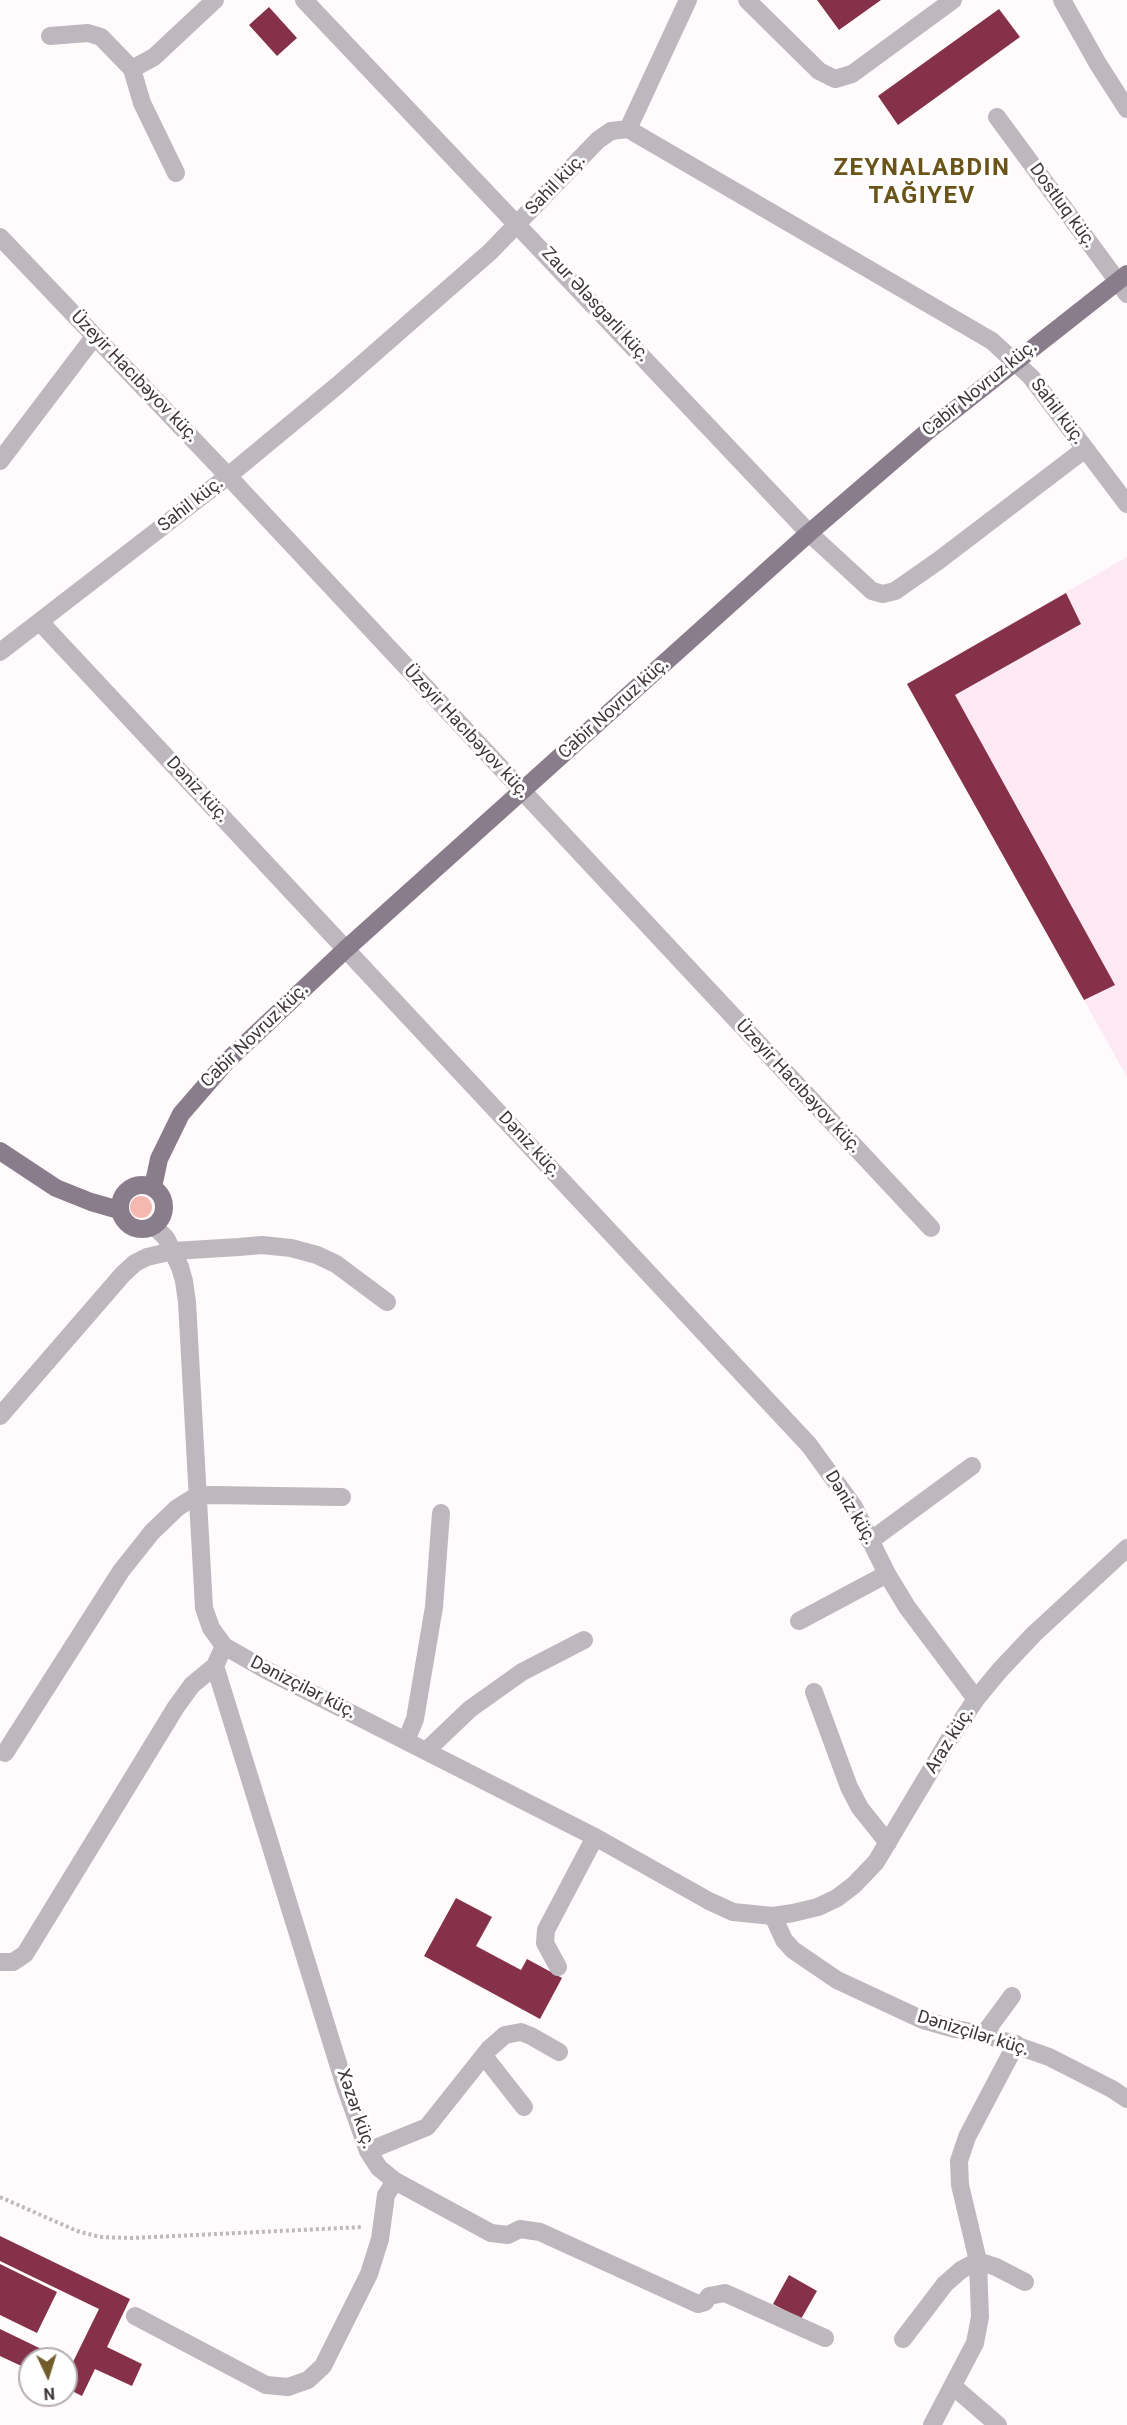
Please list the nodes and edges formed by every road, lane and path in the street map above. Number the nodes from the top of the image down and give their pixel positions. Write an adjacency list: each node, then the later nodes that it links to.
1 (215, 0): 8 (street)
2 (304, 0): 13 (street, Zaur Ələsgərli küç.)
3 (688, 0): 11 (street)
4 (747, 0): 5 (street)
5 (953, 0)
6 (1062, 0): 9 (street)
7 (50, 36): 8 (street)
8 (132, 69): 12 (street)
9 (1127, 110)
10 (997, 117): 15 (street, Dostluq küç.)
11 (628, 129): 13 (street, Sahil küç.); 17 (street, Sahil küç.)
12 (176, 173)
13 (518, 224): 20 (street, Sahil küç.); 22 (street, Zaur Ələsgərli küç.)
14 (0, 237): 16 (street, Üzeyir Hacıbəyov küç.)
15 (1124, 283): 17 (main road, Cabir Novruz küç.)
16 (94, 337): 19 (street); 20 (street, Üzeyir Hacıbəyov küç.)
17 (1016, 360): 18 (street, Sahil küç.); 22 (main road, Cabir Novruz küç.)
18 (1085, 448): 21 (street, Sahil küç.); 22 (street, Zaur Ələsgərli küç.)
19 (0, 462)
20 (228, 476): 23 (street, Sahil küç.); 25 (street, Üzeyir Hacıbəyov küç.)
21 (1127, 504)
22 (809, 533): 25 (main road, Cabir Novruz küç.)
23 (40, 622): 24 (street, Sahil küç.); 26 (street, Dәniz küç.)
24 (0, 652)
25 (522, 791): 26 (main road, Cabir Novruz küç.); 31 (street, Üzeyir Hacıbəyov küç.)
26 (346, 949): 28 (main road, Cabir Novruz küç.); 39 (street, Dәniz küç.)
27 (0, 1151): 29 (main road)
28 (153, 1187): 29 (main road); 30 (main road)
29 (119, 1210): 30 (main road)
30 (154, 1226): 32 (street, Dәnizçilәr küç.)
31 (931, 1228)
32 (172, 1251): 33 (street); 34 (street); 36 (street, Dәnizçilәr küç.)
33 (387, 1302)
34 (0, 1416)
35 (972, 1466): 39 (street)
36 (196, 1496): 37 (street); 44 (street, Dәnizçilәr küç.); 50 (street)
37 (342, 1497)
38 (441, 1513): 48 (street)
39 (870, 1541): 41 (street, Dәniz küç.)
40 (1127, 1548): 47 (street, Araz küç.)
41 (886, 1574): 42 (street); 47 (street, Dәniz küç.)
42 (799, 1621)
43 (584, 1640): 49 (street)
44 (224, 1646): 45 (street); 48 (street, Dәnizçilәr küç.)
45 (215, 1666): 54 (street); 63 (street, Xəzər küç.)
46 (814, 1692): 52 (street)
47 (976, 1699): 52 (street, Araz küç.)
48 (406, 1741): 49 (street, Dәnizçilәr küç.)
49 (426, 1751): 51 (street, Dәnizçilәr küç.)
50 (5, 1753)
51 (595, 1837): 53 (street, Dәnizçilәr küç.); 55 (street)
52 (888, 1843): 53 (street, Araz küç.)
53 (773, 1916): 57 (street, Dənizçilər küç.)
54 (0, 1962)
55 (558, 1967)
56 (1012, 1996): 57 (street)
57 (984, 2034): 58 (street, Dənizçilər küç.)
58 (1016, 2044): 61 (street, Dənizçilər küç.); 67 (street)
59 (559, 2052): 60 (street)
60 (484, 2056): 62 (street); 63 (street)
61 (1127, 2099)
62 (524, 2107)
63 (368, 2151): 64 (street, Xəzər küç.)
64 (395, 2181): 66 (street); 70 (street, Xəzər küç.)
65 (0, 2197): 66 (path)
66 (381, 2227): 69 (street)
67 (978, 2261): 68 (street); 71 (street); 72 (street)
68 (1025, 2282)
69 (135, 2316)
70 (825, 2338)
71 (903, 2339)
72 (954, 2387): 73 (street); 74 (street)
73 (932, 2425)
74 (998, 2425)

